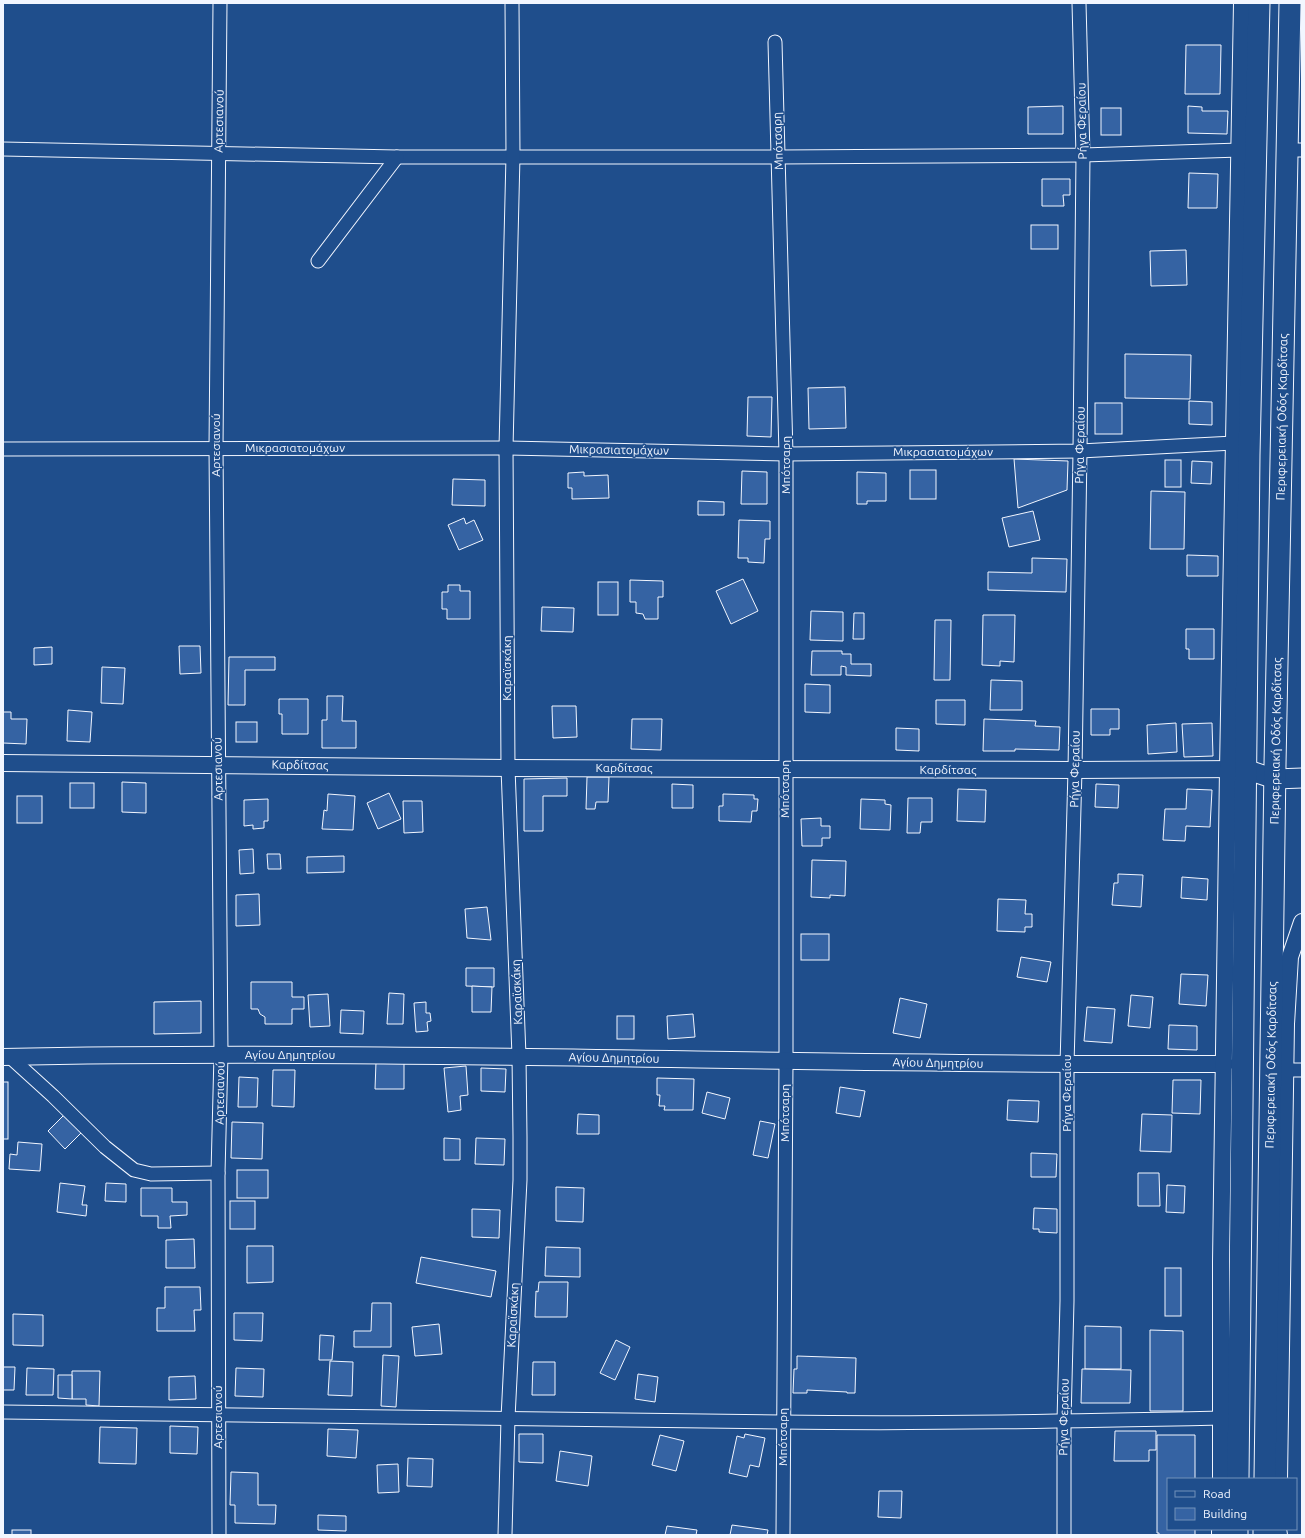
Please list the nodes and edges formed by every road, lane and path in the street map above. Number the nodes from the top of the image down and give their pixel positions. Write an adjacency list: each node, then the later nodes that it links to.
1 (220, 3): 11 (street, Αρτεσιανού)
2 (512, 3): 13 (street, Καραϊσκάκη)
3 (1079, 3): 12 (street, Ρήγα Φεραίου)
4 (1242, 3): 9 (street)
5 (1260, 3): 28 (main road)
6 (1290, 3): 10 (main road, Περιφερειακή Οδός Καρδίτσας)
7 (776, 42): 15 (street, Μπότσαρη)
8 (3, 149): 11 (street)
9 (1240, 150): 12 (street); 17 (street)
10 (1294, 150): 30 (main road, Περιφερειακή Οδός Καρδίτσας)
11 (219, 153): 14 (street); 19 (street, Αρτεσιανού)
12 (1083, 155): 15 (street); 21 (street, Ρήγα Φεραίου)
13 (513, 156): 14 (street); 15 (street); 20 (street, Καραϊσκάκη)
14 (397, 157): 16 (street)
15 (779, 157): 22 (street, Μπότσαρη)
16 (318, 260)
17 (1234, 443): 21 (street, Μικρασιατομάχων); 28 (street)
18 (3, 448): 19 (street, Μικρασιατομάχων)
19 (216, 448): 20 (street, Μικρασιατομάχων); 24 (street, Αρτεσιανού)
20 (506, 448): 22 (street, Μικρασιατομάχων); 26 (street, Καραϊσκάκη)
21 (1080, 451): 22 (street, Μικρασιατομάχων); 29 (street, Ρήγα Φεραίου)
22 (786, 454): 27 (street, Μπότσαρη)
23 (3, 763): 24 (street, Καρδίτσας)
24 (218, 764): 26 (street, Καρδίτσας); 33 (street, Αρτεσιανού)
25 (1302, 766): 30 (main road)
26 (508, 768): 27 (street, Καρδίτσας); 34 (street, Καραϊσκάκη)
27 (785, 768): 29 (street, Καρδίτσας); 36 (street, Μπότσαρη)
28 (1237, 769): 29 (street, Καρδίτσας); 30 (main road); 37 (street); 49 (main road)
29 (1075, 770): 38 (street, Ρήγα Φεραίου)
30 (1275, 772): 31 (main road); 50 (main road, Περιφερειακή Οδός Καρδίτσας)
31 (1302, 778)
32 (1302, 922): 39 (street)
33 (221, 1054): 34 (street, Αγίου Δημητρίου); 35 (street, Αγίου Δημητρίου); 41 (street, Αρτεσιανού)
34 (519, 1056): 36 (street, Αγίου Δημητρίου); 44 (street, Καραϊσκάκη)
35 (6, 1057): 41 (street)
36 (786, 1061): 38 (street, Αγίου Δημητρίου); 47 (street, Μπότσαρη)
37 (1225, 1064): 38 (street, Αγίου Δημητρίου); 45 (street)
38 (1067, 1065): 46 (street, Ρήγα Φεραίου)
39 (1285, 1070): 40 (street); 51 (street)
40 (1302, 1070)
41 (218, 1174): 43 (street, Αρτεσιανού)
42 (3, 1412): 43 (street)
43 (218, 1413): 44 (street); 52 (street, Αρτεσιανού)
44 (508, 1418): 47 (street); 53 (street, Καραϊσκάκη)
45 (1222, 1418): 46 (street); 48 (street)
46 (1064, 1421): 47 (street); 55 (street, Ρήγα Φεραίου)
47 (783, 1422): 54 (street, Μπότσαρη)
48 (1221, 1478)
49 (1238, 1478)
50 (1265, 1478)
51 (1279, 1478)
52 (219, 1535)
53 (506, 1535)
54 (783, 1535)
55 (1064, 1535)

